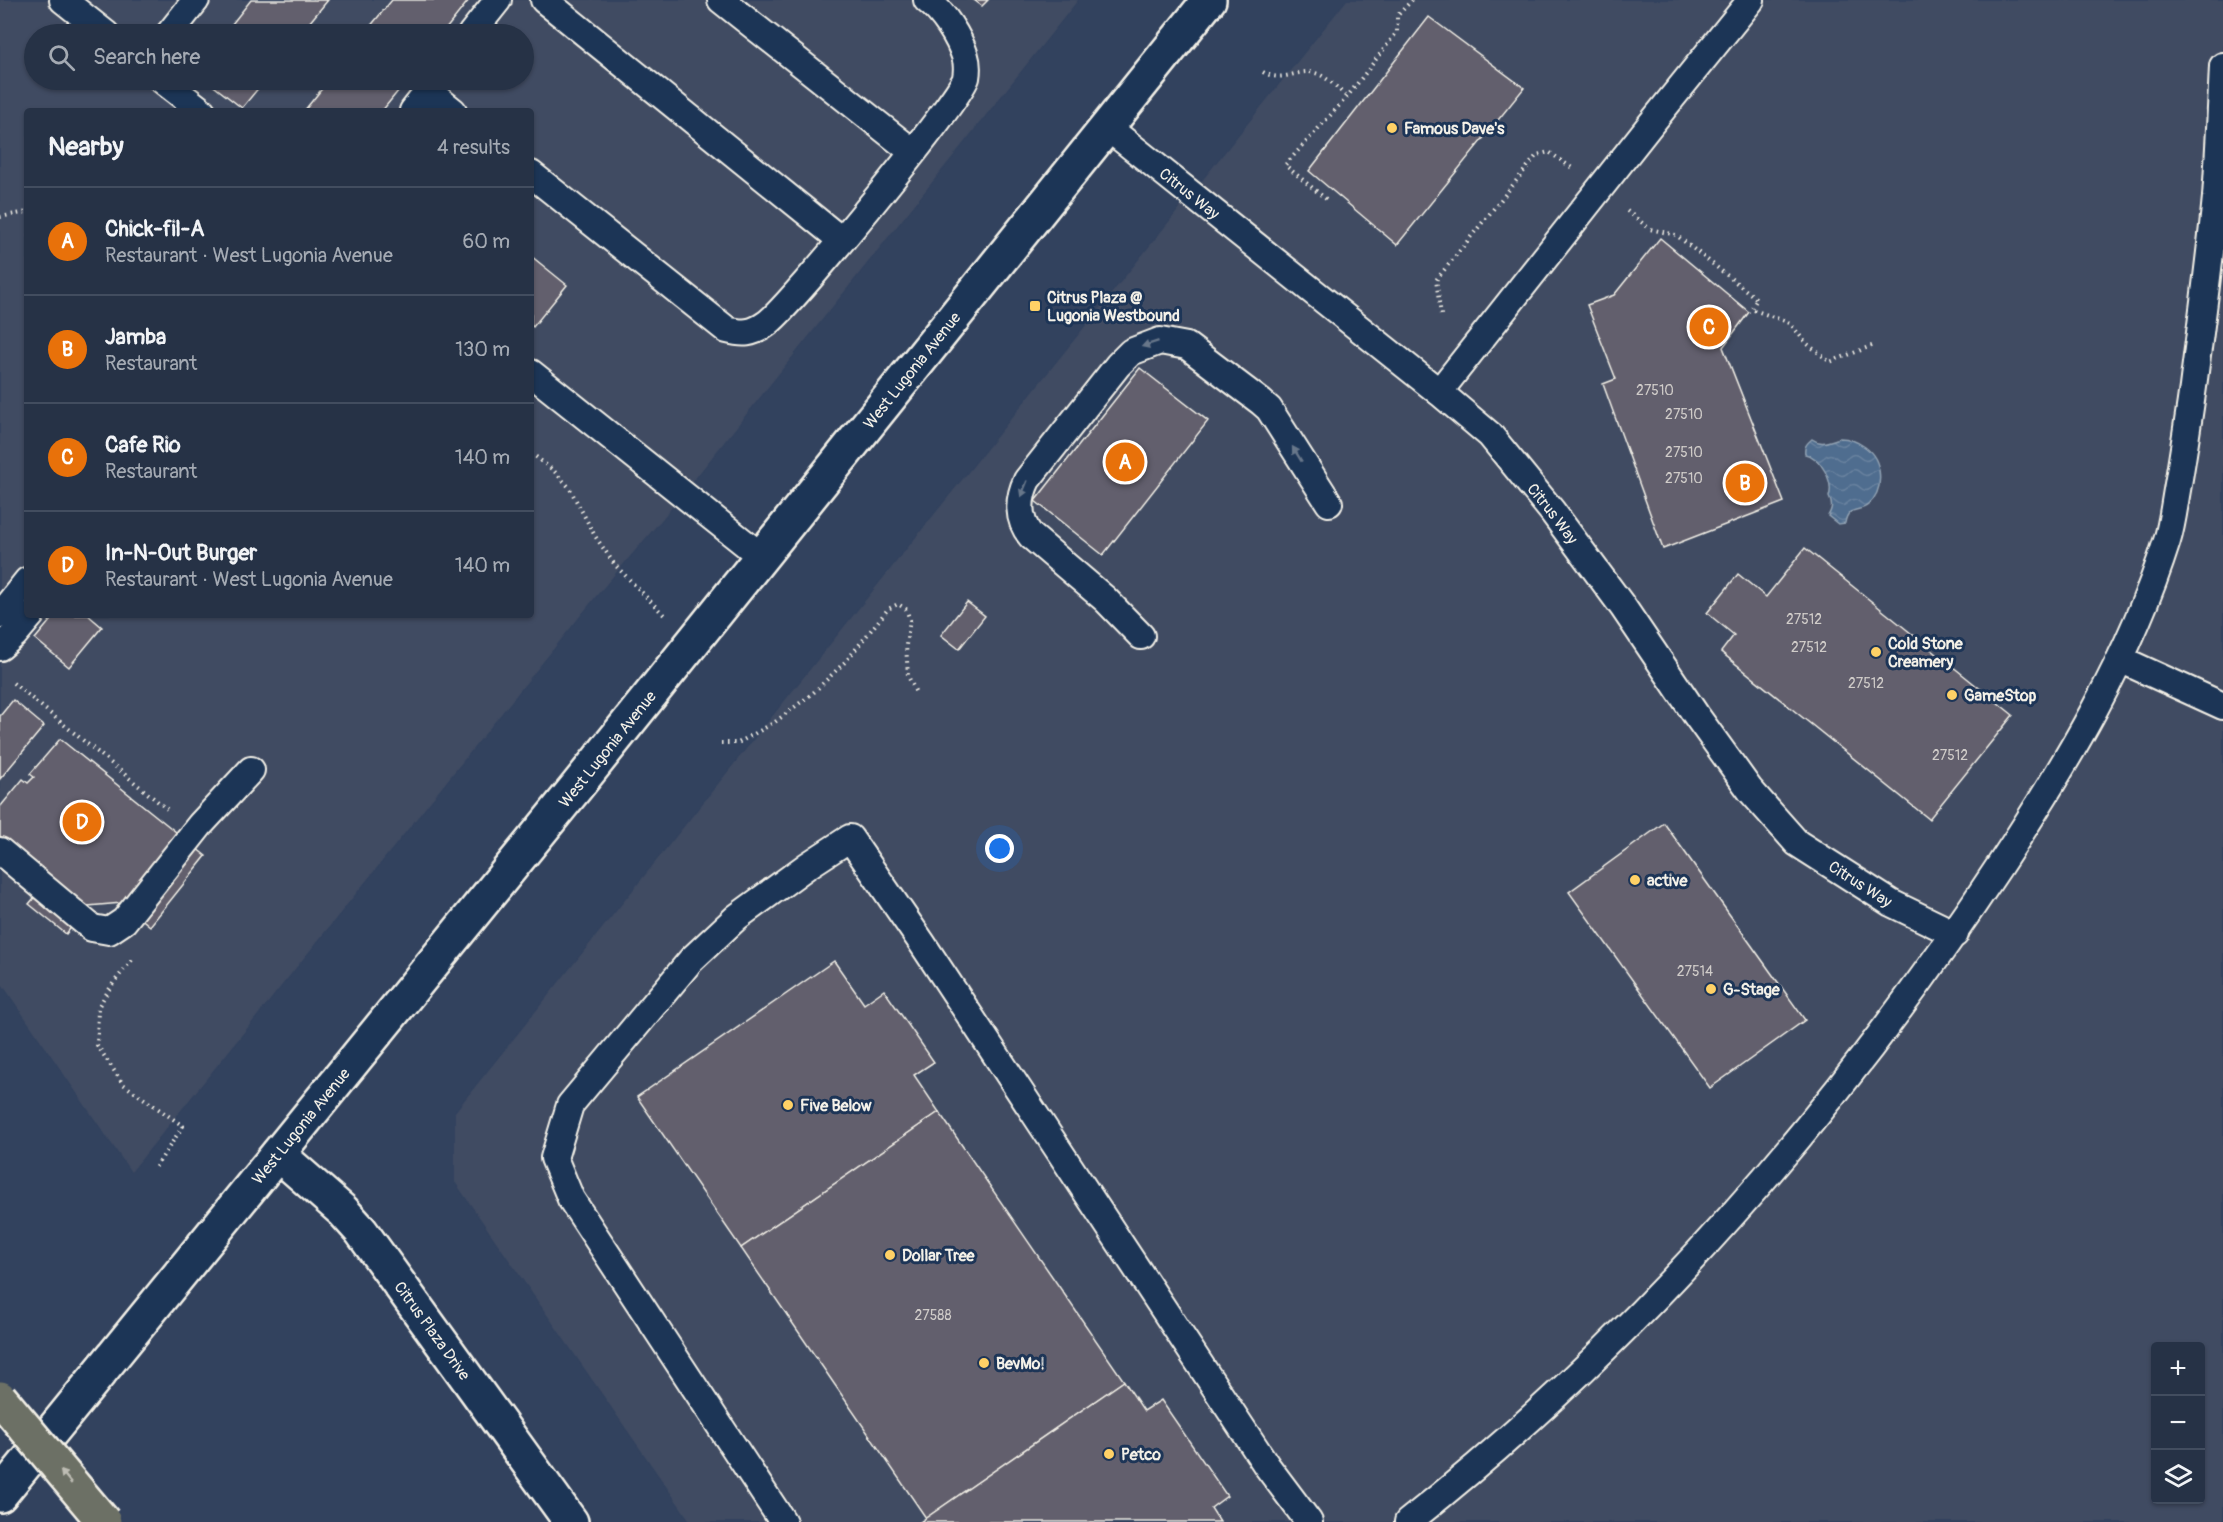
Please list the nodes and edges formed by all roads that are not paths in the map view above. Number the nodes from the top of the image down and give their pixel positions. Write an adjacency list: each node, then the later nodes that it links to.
1 (63, 0): 9 (lane)
2 (196, 0): 10 (lane)
3 (498, 0): 11 (lane)
4 (544, 0): 22 (lane)
5 (721, 0): 20 (lane)
6 (927, 0): 20 (lane)
7 (1209, 0): 19 (main road, West Lugonia Avenue)
8 (1751, 0): 24 (lane)
9 (93, 24)
10 (177, 24)
11 (479, 24)
12 (2223, 66): 32 (lane)
13 (175, 90): 16 (lane)
14 (429, 90): 17 (lane)
15 (437, 90): 18 (lane)
16 (198, 108)
17 (415, 108)
18 (451, 108)
19 (1107, 127): 24 (lane, Citrus Way); 26 (main road, West Lugonia Avenue)
20 (913, 152): 22 (lane)
21 (534, 176): 22 (lane)
22 (841, 240)
23 (534, 375): 26 (lane)
24 (1439, 392): 36 (lane, Citrus Way)
25 (1329, 503): 30 (lane, one-way to 30)
26 (762, 557): 37 (main road, West Lugonia Avenue)
27 (24, 585): 28 (lane)
28 (0, 615)
29 (28, 618): 31 (lane)
30 (1141, 636)
31 (0, 647)
32 (2122, 660): 33 (lane); 36 (lane)
33 (2223, 706)
34 (251, 770): 35 (lane)
35 (0, 851)
36 (1955, 934): 44 (lane)
37 (278, 1154): 39 (main road, West Lugonia Avenue); 41 (main road, Citrus Plaza Drive)
38 (0, 1398): 40 (highway, one-way to 38, bridge)
39 (0, 1495)
40 (104, 1522)
41 (571, 1522)
42 (783, 1522): 43 (lane)
43 (1309, 1522)
44 (1408, 1522)

